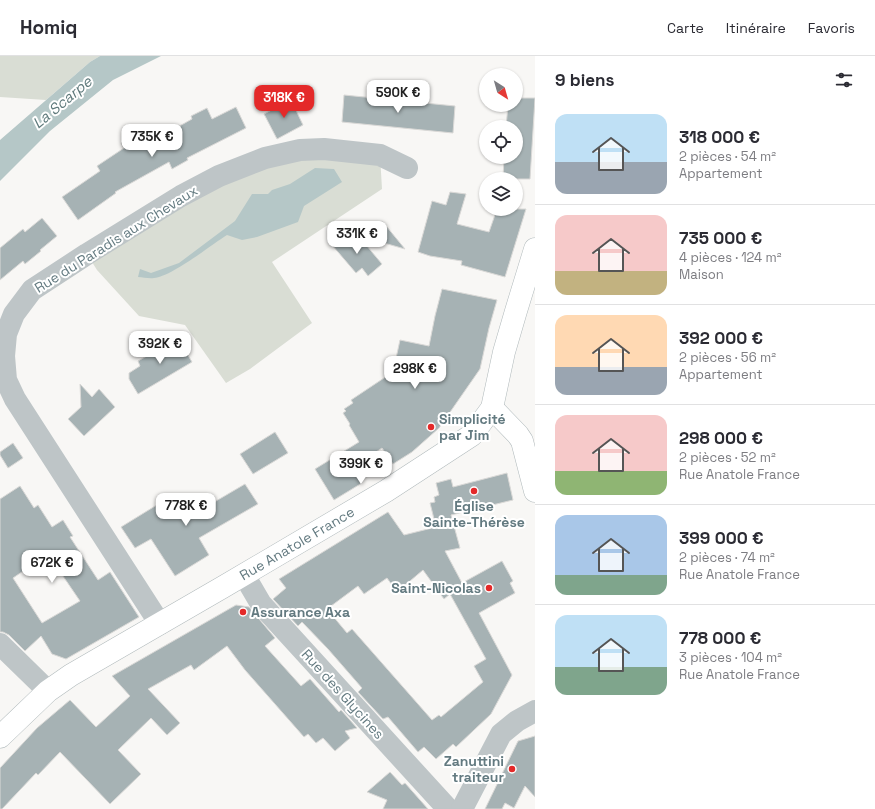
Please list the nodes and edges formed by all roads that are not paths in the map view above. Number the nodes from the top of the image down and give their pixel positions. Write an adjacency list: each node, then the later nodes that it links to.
1 (407, 168): 6 (street, Rue du Paradis aux Chevaux)
2 (535, 250): 3 (main road, Rue Anatole France)
3 (492, 408): 4 (main road); 5 (main road, Rue Anatole France)
4 (535, 491)
5 (244, 575): 6 (main road, Rue Anatole France); 11 (street, Rue des Glycines)
6 (160, 624): 8 (main road, Rue Anatole France)
7 (0, 644): 8 (street)
8 (48, 691): 10 (main road, Rue Anatole France)
9 (535, 711): 12 (street)
10 (0, 737)
11 (448, 809)
12 (462, 809)

